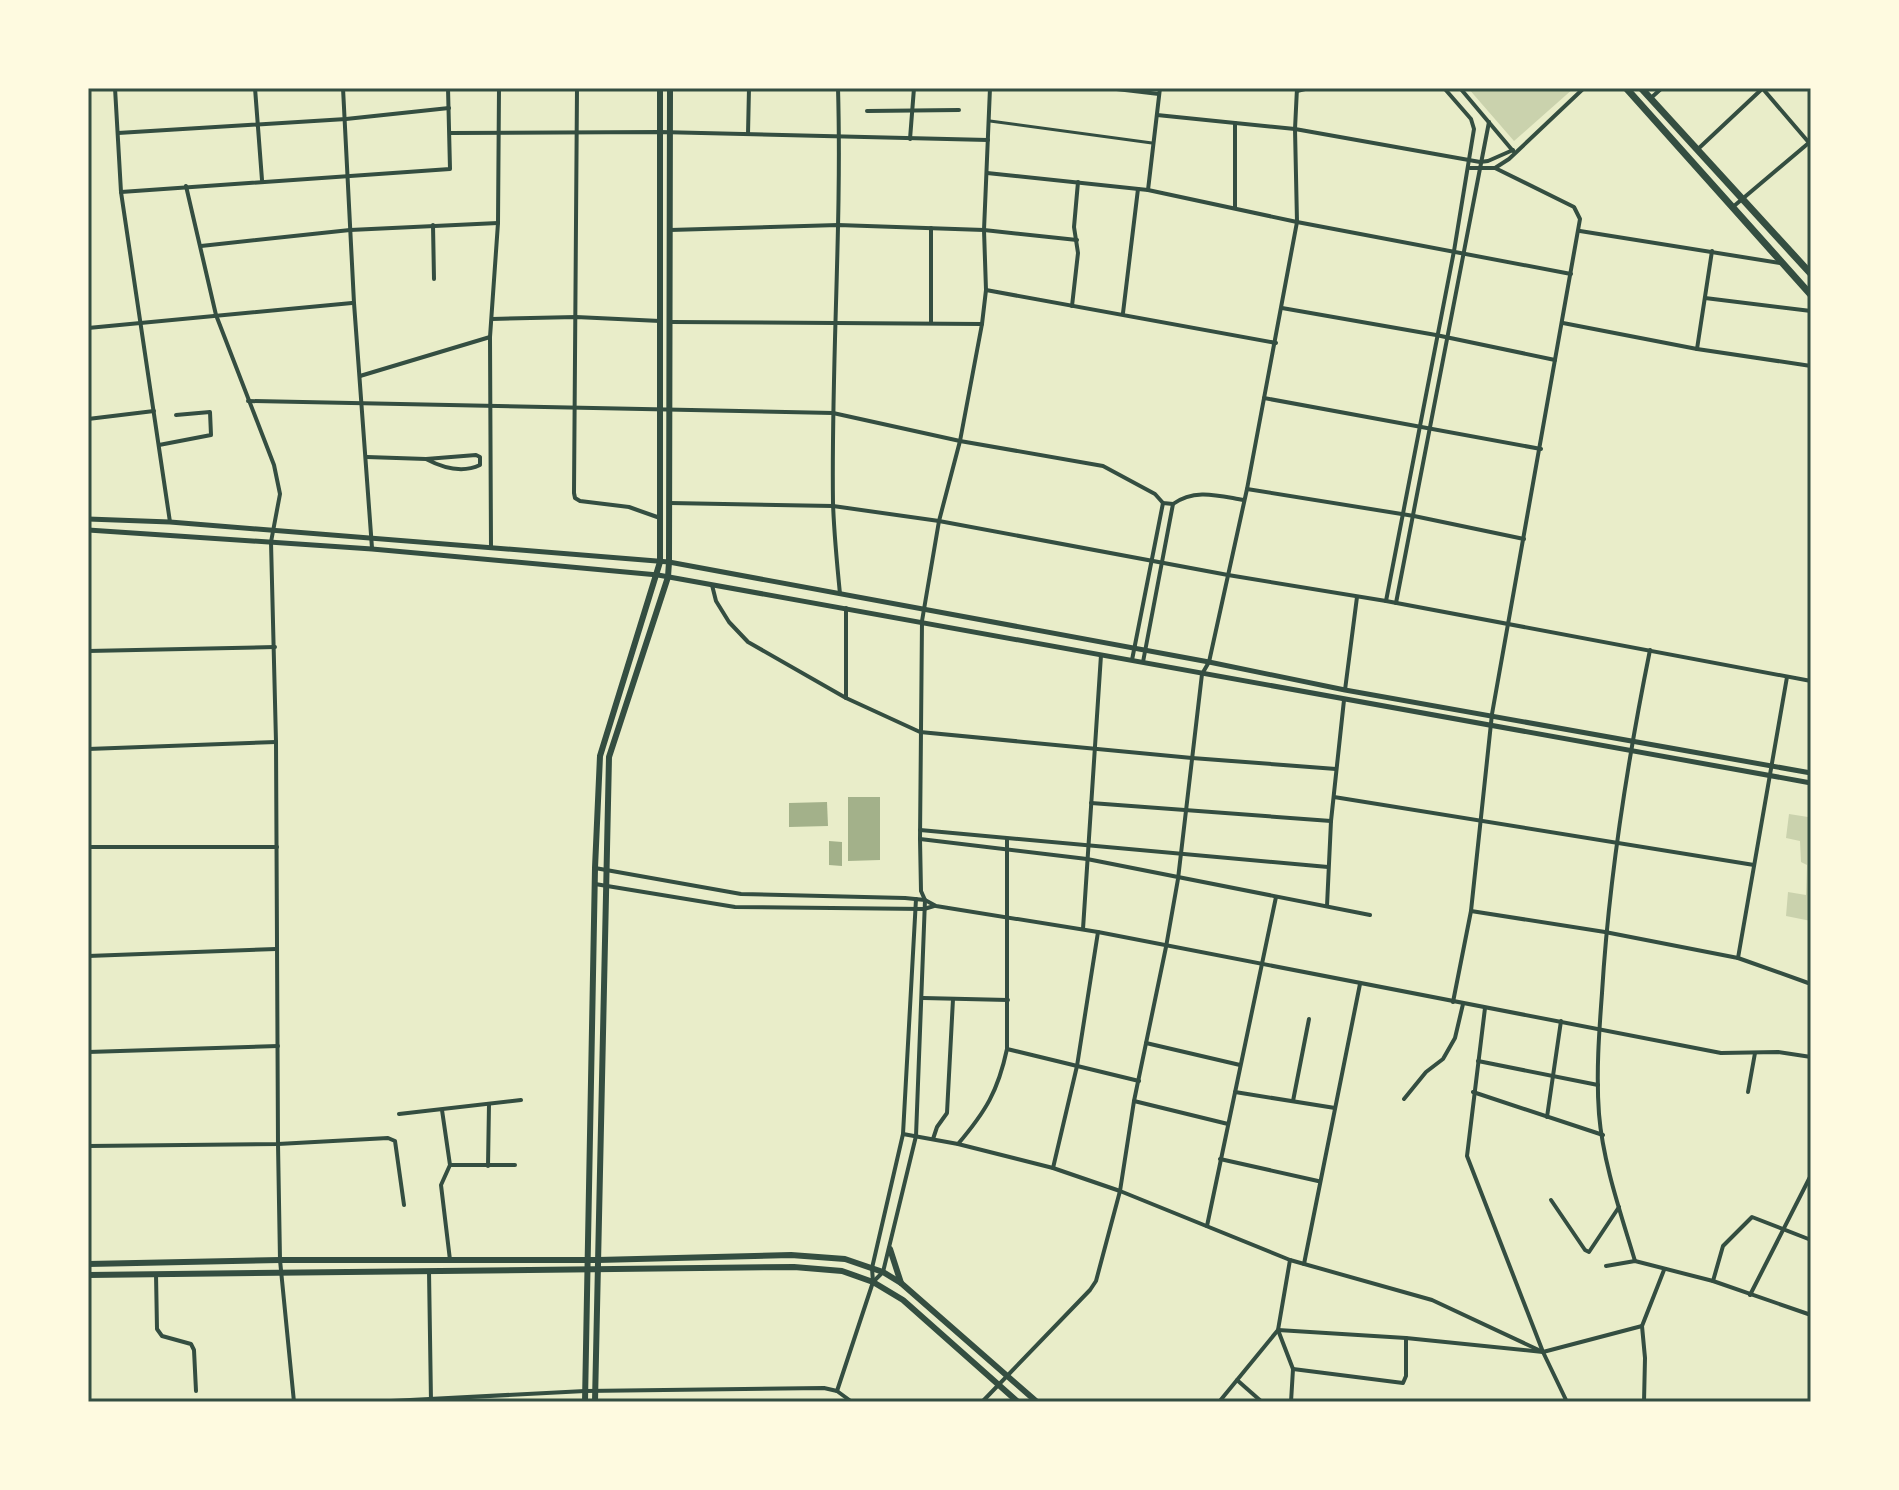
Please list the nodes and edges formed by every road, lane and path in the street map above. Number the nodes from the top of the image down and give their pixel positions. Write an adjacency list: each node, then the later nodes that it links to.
1 (115, 88): 39 (street)
2 (255, 88): 34 (street)
3 (343, 88): 30 (street)
4 (448, 88): 25 (street)
5 (499, 88): 36 (street)
6 (577, 88): 41 (street)
7 (660, 88): 37 (main road)
8 (670, 88): 38 (main road)
9 (749, 88): 42 (street)
10 (838, 88): 43 (street)
11 (914, 88): 26 (street)
12 (990, 88): 31 (street)
13 (1108, 88): 23 (street)
14 (1309, 88): 22 (street)
15 (1444, 88): 50 (street)
16 (1460, 88): 32 (street)
17 (1584, 88): 49 (street)
18 (1626, 88): 64 (main road)
19 (1641, 88): 24 (main road)
20 (1662, 88): 24 (street)
21 (1763, 88): 46 (street); 48 (street)
22 (1297, 90): 35 (street)
23 (1160, 91): 29 (street)
24 (1650, 98): 48 (main road)
25 (449, 108): 30 (street); 40 (street)
26 (912, 110): 27 (street); 28 (street); 44 (street)
27 (959, 110)
28 (867, 111)
29 (1157, 115): 33 (street); 47 (street)
30 (346, 119): 34 (street); 56 (street)
31 (990, 121): 45 (street); 47 (street)
32 (1489, 122): 49 (street); 51 (street)
33 (1235, 123): 35 (street); 65 (street)
34 (258, 124): 39 (street); 57 (street)
35 (1295, 129): 50 (street); 66 (street)
36 (500, 132): 40 (street); 41 (street); 67 (street)
37 (660, 132): 38 (street); 41 (street); 95 (main road)
38 (671, 132): 42 (street); 72 (main road)
39 (118, 133): 62 (street)
40 (451, 133): 56 (street)
41 (577, 134): 93 (street)
42 (748, 134): 43 (street)
43 (840, 138): 44 (street); 69 (street)
44 (910, 139): 45 (street)
45 (988, 140): 55 (street)
46 (1810, 142): 63 (street)
47 (1154, 143): 61 (street)
48 (1698, 149): 63 (main road)
49 (1514, 151): 51 (street); 53 (street)
50 (1470, 160): 51 (street); 52 (street)
51 (1480, 162): 54 (street)
52 (1469, 168): 54 (street); 77 (street)
53 (1495, 168): 54 (street); 74 (street)
54 (1479, 170): 79 (street)
55 (987, 173): 58 (street); 73 (street)
56 (347, 174): 57 (street); 71 (street)
57 (262, 180): 59 (street)
58 (1078, 182): 60 (street); 75 (street)
59 (186, 186): 62 (street); 76 (street)
60 (1138, 189): 61 (street); 91 (street)
61 (1148, 190): 65 (street)
62 (121, 192): 100 (street)
63 (1743, 198): 64 (street); 82 (main road)
64 (1734, 206): 80 (main road)
65 (1235, 209): 66 (street)
66 (1297, 222): 77 (street); 89 (street)
67 (498, 223): 68 (street); 94 (street)
68 (433, 225): 71 (street); 83 (street)
69 (838, 225): 70 (street); 72 (street); 97 (street)
70 (931, 228): 73 (street); 98 (street)
71 (350, 230): 76 (street); 87 (street)
72 (670, 230): 96 (main road)
73 (984, 230): 75 (street); 84 (street)
74 (1580, 231): 78 (street); 81 (street)
75 (1077, 240): 88 (street)
76 (201, 246): 92 (street)
77 (1454, 251): 79 (street); 103 (street)
78 (1712, 251): 80 (street); 86 (street)
79 (1462, 252): 81 (street); 105 (street)
80 (1782, 263): 85 (main road)
81 (1571, 274): 99 (street)
82 (1811, 274)
83 (434, 279)
84 (986, 290): 88 (street); 101 (street)
85 (1811, 295)
86 (1705, 298): 90 (street); 107 (street)
87 (354, 303): 92 (street); 110 (street)
88 (1072, 306): 91 (street)
89 (1282, 308): 103 (street); 106 (street)
90 (1811, 311)
91 (1123, 313): 106 (street)
92 (216, 315): 100 (street); 112 (street)
93 (576, 317): 94 (street); 95 (street); 115 (street)
94 (492, 319): 104 (street)
95 (660, 321): 117 (main road)
96 (671, 322): 97 (street); 116 (main road)
97 (837, 323): 98 (street); 119 (street)
98 (931, 323): 101 (street)
99 (1563, 323): 107 (street); 108 (street)
100 (142, 324): 102 (street); 118 (street)
101 (982, 324): 124 (street)
102 (88, 328)
103 (1436, 335): 105 (street); 122 (street)
104 (490, 337): 110 (street); 114 (street)
105 (1446, 338): 108 (street); 123 (street)
106 (1276, 343): 111 (street)
107 (1697, 349): 109 (street)
108 (1556, 360): 126 (street)
109 (1811, 366)
110 (360, 376): 113 (street)
111 (1264, 398): 122 (street); 129 (street)
112 (248, 401): 113 (street); 142 (street)
113 (362, 404): 114 (street); 127 (street)
114 (490, 405): 115 (street); 146 (street)
115 (575, 407): 117 (street); 137 (street)
116 (671, 409): 117 (street); 119 (street); 131 (main road)
117 (661, 410): 137 (main road)
118 (154, 411): 121 (street); 125 (street)
119 (833, 413): 124 (street); 134 (street)
120 (176, 415): 125 (street)
121 (88, 419)
122 (1419, 425): 123 (street); 135 (street)
123 (1430, 427): 126 (street); 136 (street)
124 (960, 441): 132 (street); 139 (street)
125 (159, 445): 140 (street)
126 (1541, 449): 144 (street)
127 (367, 457): 128 (street); 143 (street)
128 (426, 459): 128 (street)
129 (1247, 489): 130 (street); 135 (street)
130 (1244, 500): 133 (street); 153 (street)
131 (670, 503): 134 (street); 150 (main road)
132 (1163, 503): 133 (street); 148 (street)
133 (1173, 504): 151 (street)
134 (833, 506): 139 (street); 156 (street)
135 (1403, 514): 136 (street); 158 (street)
136 (1414, 516): 144 (street); 159 (street)
137 (660, 518): 149 (main road)
138 (88, 519): 140 (street)
139 (939, 521): 148 (street); 161 (street)
140 (170, 522): 142 (street)
141 (88, 530): 145 (street)
142 (273, 530): 143 (street); 145 (street)
143 (373, 538): 146 (street); 147 (street)
144 (1524, 539): 163 (street)
145 (271, 542): 147 (street); 164 (street)
146 (491, 548): 149 (street)
147 (372, 549): 152 (street)
148 (1153, 560): 151 (street); 165 (street)
149 (660, 562): 150 (street); 152 (main road)
150 (669, 562): 154 (main road); 156 (street)
151 (1163, 562): 153 (street); 168 (street)
152 (658, 575): 154 (street); 210 (main road)
153 (1228, 575): 157 (street); 172 (street)
154 (668, 577): 155 (street); 211 (main road)
155 (712, 585): 160 (street); 177 (street)
156 (840, 594): 161 (street)
157 (1357, 597): 158 (street); 176 (street)
158 (1386, 601): 159 (street)
159 (1396, 603): 163 (street)
160 (846, 608): 162 (street); 177 (street)
161 (924, 610): 162 (street); 165 (street)
162 (922, 621): 169 (street); 181 (street)
163 (1508, 624): 166 (street); 179 (street)
164 (275, 647): 167 (street); 183 (street)
165 (1134, 649): 168 (street); 170 (street)
166 (1650, 650): 174 (street); 182 (street)
167 (88, 651)
168 (1145, 651): 171 (street); 172 (street)
169 (1101, 655): 170 (street); 184 (street)
170 (1132, 660): 171 (street)
171 (1143, 662): 173 (street)
172 (1209, 662): 173 (street); 176 (street)
173 (1202, 674): 178 (street); 187 (street)
174 (1787, 677): 175 (street); 188 (street)
175 (1811, 681)
176 (1345, 690): 179 (street)
177 (846, 698): 181 (street)
178 (1344, 700): 180 (street); 189 (street)
179 (1492, 714): 180 (street); 182 (street)
180 (1491, 725): 186 (street); 197 (street)
181 (920, 732): 184 (street); 198 (street)
182 (1632, 740): 186 (street); 188 (street)
183 (276, 742): 185 (street); 204 (street)
184 (1095, 748): 187 (street); 194 (street)
185 (88, 749)
186 (1630, 750): 191 (street); 201 (street)
187 (1192, 758): 189 (street); 195 (street)
188 (1771, 766): 190 (street); 191 (street)
189 (1336, 769): 193 (street)
190 (1811, 773)
191 (1769, 775): 192 (street); 208 (street)
192 (1811, 783)
193 (1334, 797): 196 (street); 197 (street)
194 (1091, 803): 195 (street); 202 (street)
195 (1184, 810): 196 (street); 206 (street)
196 (1331, 821): 209 (street)
197 (1481, 821): 201 (street); 223 (street)
198 (920, 830): 199 (street); 200 (street)
199 (920, 839): 205 (street); 215 (street)
200 (1007, 839): 202 (street); 205 (street)
201 (1616, 842): 208 (street); 228 (street)
202 (1088, 846): 206 (street); 207 (street)
203 (88, 847): 204 (street)
204 (277, 847): 230 (street)
205 (1007, 851): 207 (street); 225 (street)
206 (1180, 856): 209 (street); 212 (street)
207 (1087, 859): 212 (street); 226 (street)
208 (1754, 865): 232 (street)
209 (1328, 867): 220 (street)
210 (595, 868): 211 (street); 213 (main road)
211 (606, 871): 214 (main road); 217 (street)
212 (1178, 879): 216 (street); 229 (street)
213 (595, 884): 214 (street); 294 (main road)
214 (605, 887): 221 (street); 295 (main road)
215 (921, 891): 217 (street); 218 (street)
216 (1276, 897): 220 (street); 233 (street)
217 (915, 900): 218 (street); 221 (street)
218 (925, 900): 219 (street); 222 (street)
219 (936, 906): 222 (street); 225 (street)
220 (1327, 906): 224 (street)
221 (915, 908): 222 (street); 270 (street)
222 (924, 909): 236 (street)
223 (1471, 911): 228 (street); 239 (street)
224 (1370, 915)
225 (1006, 918): 226 (street); 238 (street)
226 (1083, 929): 227 (street)
227 (1098, 932): 229 (street); 253 (street)
228 (1605, 932): 232 (street); 244 (street)
229 (1166, 947): 233 (street); 245 (street)
230 (276, 949): 231 (street); 246 (street)
231 (88, 956)
232 (1738, 958): 235 (street)
233 (1262, 964): 234 (street); 252 (street)
234 (1360, 984): 239 (street); 265 (street)
235 (1811, 984)
236 (922, 998): 237 (street); 272 (street)
237 (953, 999): 238 (street); 273 (street)
238 (1008, 1000): 247 (street)
239 (1453, 1002): 240 (street)
240 (1463, 1004): 241 (street); 260 (street)
241 (1485, 1008): 243 (street); 251 (street)
242 (1309, 1019): 263 (street)
243 (1561, 1021): 244 (street); 254 (street)
244 (1599, 1029): 249 (street); 256 (street)
245 (1146, 1043): 252 (street); 255 (street)
246 (278, 1046): 248 (street); 274 (street)
247 (1007, 1049): 253 (street); 275 (street)
248 (88, 1052)
249 (1755, 1053): 250 (street); 259 (street)
250 (1811, 1057)
251 (1478, 1061): 254 (street); 258 (street)
252 (1240, 1065): 257 (street)
253 (1077, 1066): 255 (street); 281 (street)
254 (1552, 1076): 256 (street); 268 (street)
255 (1139, 1081): 262 (street)
256 (1598, 1085): 271 (street)
257 (1235, 1092): 263 (street); 269 (street)
258 (1473, 1092): 268 (street); 318 (street)
259 (1748, 1092)
260 (1404, 1099)
261 (521, 1100): 264 (street)
262 (1134, 1101): 269 (street); 284 (street)
263 (1293, 1101): 265 (street)
264 (489, 1104): 266 (street); 280 (street)
265 (1335, 1108): 283 (street)
266 (442, 1110): 267 (street); 278 (street)
267 (399, 1114)
268 (1547, 1117): 271 (street)
269 (1228, 1124): 277 (street)
270 (903, 1134): 272 (street); 301 (street)
271 (1603, 1135): 287 (street)
272 (916, 1136): 273 (street); 291 (street)
273 (933, 1139): 275 (street)
274 (278, 1144): 276 (street); 286 (street); 292 (street)
275 (958, 1144): 281 (street)
276 (88, 1146)
277 (1220, 1159): 283 (street); 288 (street)
278 (450, 1165): 280 (street); 293 (street)
279 (515, 1165): 280 (street)
280 (488, 1166)
281 (1053, 1168): 284 (street)
282 (1811, 1175): 289 (street)
283 (1318, 1181): 299 (street)
284 (1120, 1191): 288 (street); 320 (street)
285 (1551, 1200): 287 (street)
286 (404, 1205)
287 (1619, 1207): 297 (street)
288 (1207, 1226): 296 (street)
289 (1784, 1229): 290 (street); 310 (street); 313 (street)
290 (1811, 1240)
291 (890, 1249): 307 (street); 312 (main road)
292 (280, 1260): 293 (main road); 298 (main road); 306 (street)
293 (450, 1260): 294 (main road)
294 (588, 1260): 295 (main road); 304 (main road)
295 (598, 1260): 301 (main road); 305 (main road)
296 (1290, 1260): 299 (street); 316 (street)
297 (1635, 1261): 300 (street); 302 (street)
298 (88, 1264)
299 (1304, 1264): 318 (street)
300 (1606, 1266)
301 (872, 1268): 307 (main road); 311 (street)
302 (1664, 1270): 310 (street); 315 (street)
303 (429, 1271): 304 (main road); 306 (main road); 327 (street)
304 (588, 1271): 305 (main road); 324 (main road)
305 (598, 1271): 311 (main road); 325 (main road)
306 (283, 1272): 308 (main road); 328 (street)
307 (883, 1272): 311 (street); 312 (main road)
308 (156, 1274): 309 (main road); 323 (street)
309 (88, 1275)
310 (1713, 1281): 313 (street)
311 (873, 1282): 322 (main road); 326 (street)
312 (901, 1283): 320 (main road)
313 (1750, 1295): 314 (street)
314 (1811, 1315)
315 (1642, 1326): 318 (street); 340 (street)
316 (1278, 1330): 317 (street); 319 (street); 321 (street)
317 (1406, 1338): 318 (street); 319 (street)
318 (1543, 1352): 339 (street)
319 (1293, 1369): 338 (street)
320 (1007, 1376): 322 (street); 335 (main road)
321 (1237, 1380): 336 (street); 337 (street)
322 (998, 1384): 333 (street); 334 (main road)
323 (196, 1391)
324 (585, 1391): 325 (street); 327 (street); 330 (main road)
325 (595, 1391): 326 (street); 331 (main road)
326 (837, 1391): 332 (street)
327 (431, 1400): 329 (street)
328 (294, 1402)
329 (372, 1402)
330 (585, 1402)
331 (595, 1402)
332 (852, 1402)
333 (982, 1402)
334 (1018, 1402)
335 (1037, 1402)
336 (1219, 1402)
337 (1262, 1402)
338 (1291, 1402)
339 (1567, 1402)
340 (1644, 1402)

